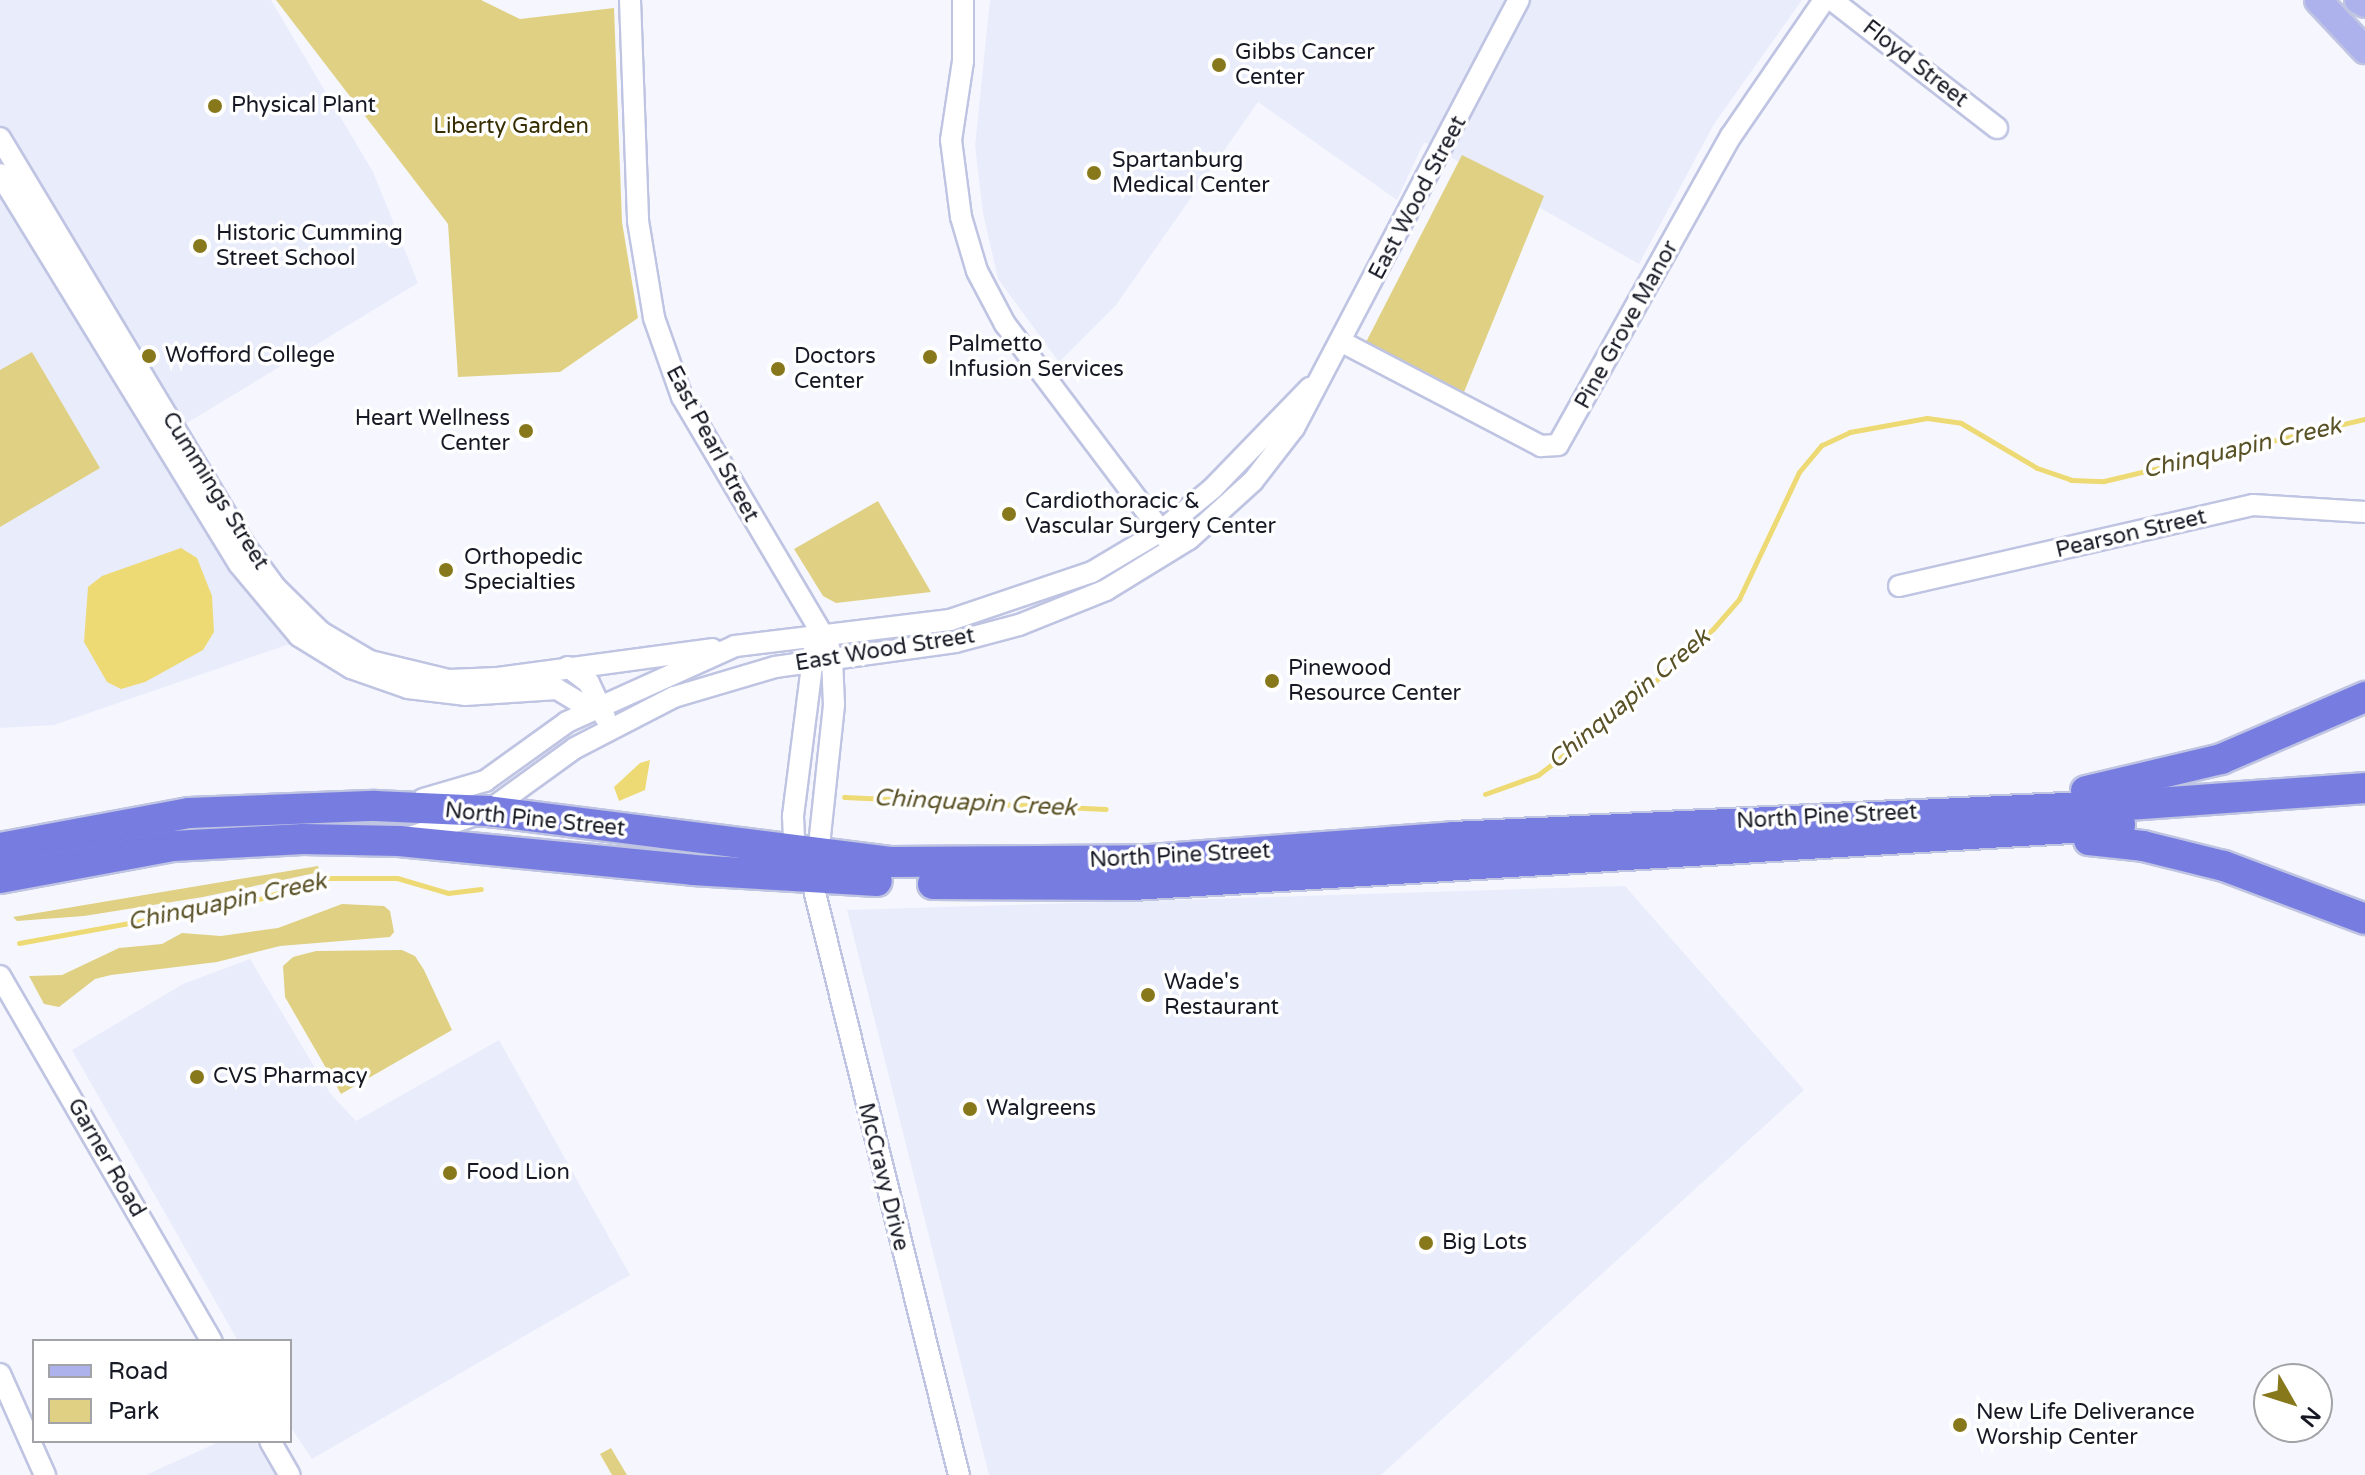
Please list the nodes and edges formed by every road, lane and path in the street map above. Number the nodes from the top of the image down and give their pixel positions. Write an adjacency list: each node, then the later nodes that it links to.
1 (630, 0): 19 (street, East Pearl Street)
2 (963, 0): 16 (street)
3 (1824, 0): 13 (street, Pine Grove Manor)
4 (1832, 0): 10 (street, Floyd Street)
5 (2318, 0): 9 (main road)
6 (2358, 0): 8 (main road)
7 (1519, 2): 13 (street, East Wood Street)
8 (2365, 4)
9 (2365, 50)
10 (1997, 128)
11 (0, 138): 24 (street, Cummings Street)
12 (0, 174): 26 (street, Cummings Street)
13 (1342, 342): 14 (street, East Wood Street)
14 (1313, 386): 16 (street, East Wood Street); 17 (street, East Wood Street)
15 (2365, 512): 18 (street, Pearson Street)
16 (1161, 531): 17 (street); 19 (street, East Wood Street)
17 (1174, 548): 22 (street, East Wood Street)
18 (1899, 586)
19 (819, 634): 20 (street, East Wood Street); 22 (street, East Pearl Street); 23 (street)
20 (735, 646): 21 (street, Cummings Street); 25 (street, East Wood Street)
21 (660, 655): 24 (street, Cummings Street); 25 (street)
22 (832, 658): 23 (street, East Wood Street); 38 (street, East Pearl Street)
23 (810, 662): 30 (street, East Wood Street); 38 (street)
24 (568, 667): 28 (street)
25 (648, 683): 28 (street, East Wood Street)
26 (543, 689): 28 (street, Cummings Street); 29 (street)
27 (2365, 697): 35 (highway)
28 (596, 708): 29 (street, East Wood Street); 30 (street)
29 (559, 726): 32 (street, East Wood Street)
30 (609, 729): 34 (street, East Wood Street)
31 (2365, 788): 35 (highway, North Pine Street)
32 (375, 806): 34 (highway, North Pine Street); 37 (highway, North Pine Street)
33 (2365, 809): 35 (highway, North Pine Street)
34 (488, 811): 36 (street, East Wood Street); 38 (highway, North Pine Street)
35 (1974, 822): 38 (highway, North Pine Street); 40 (highway)
36 (399, 841): 38 (highway, North Pine Street); 39 (highway, North Pine Street)
37 (0, 848)
38 (808, 862): 47 (street, McCravy Drive)
39 (0, 878)
40 (2365, 919)
41 (0, 976): 42 (street, Garner Road)
42 (211, 1339)
43 (0, 1374): 45 (street)
44 (271, 1443): 46 (street)
45 (45, 1475)
46 (290, 1475)
47 (959, 1475)

